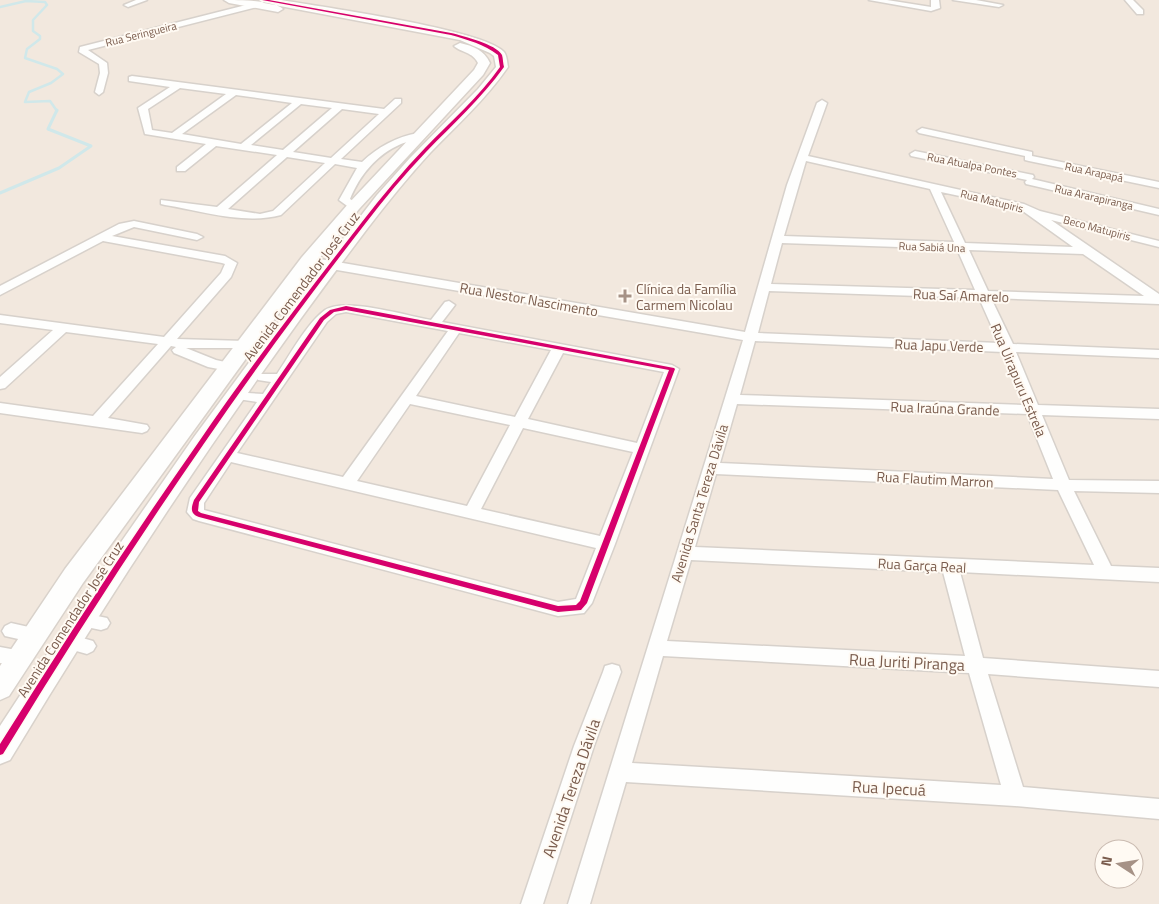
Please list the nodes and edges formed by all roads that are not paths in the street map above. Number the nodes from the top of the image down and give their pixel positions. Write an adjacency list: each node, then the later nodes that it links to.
1 (143, 0): 8 (street)
2 (229, 0): 7 (street, Avenida Comendador José Cruz)
3 (873, 0): 4 (street)
4 (935, 0)
5 (957, 0): 9 (street)
6 (1129, 0): 10 (street)
7 (259, 2): 14 (street, Rua Seringueira); 24 (street, Avenida Comendador José Cruz); 49 (street, Avenida Comendador José Cruz)
8 (128, 5)
9 (999, 5)
10 (1140, 12)
11 (151, 78): 12 (street); 13 (street); 15 (street)
12 (132, 79)
13 (178, 85): 16 (street); 23 (street)
14 (99, 92)
15 (135, 92)
16 (235, 92): 17 (street); 23 (street)
17 (299, 101): 20 (street); 26 (street)
18 (398, 101): 21 (street)
19 (822, 103): 30 (street, Avenida Santa Tereza Dávila)
20 (340, 106): 21 (street); 28 (street)
21 (385, 112): 31 (street)
22 (922, 131): 27 (street, Rua Arapapá)
23 (174, 136): 25 (street)
24 (418, 136): 32 (street); 38 (street, Avenida Comendador José Cruz)
25 (215, 142): 26 (street); 33 (street)
26 (243, 147): 28 (street)
27 (1029, 152): 34 (street, Rua Arapapá); 36 (street)
28 (286, 153): 31 (street); 39 (street)
29 (916, 154): 36 (street, Rua Atualpa Pontes)
30 (802, 157): 35 (street, Rua Matupiris); 44 (street, Avenida Santa Tereza Dávila)
31 (333, 161): 32 (street); 39 (street)
32 (365, 166): 38 (street)
33 (181, 169)
34 (1159, 185)
35 (934, 187): 36 (street, Rua Matupiris); 46 (street, Rua Uirapuru Estrela)
36 (1027, 191): 40 (street, Rua Ararapiranga); 41 (street, Rua Matupiris)
37 (165, 202): 39 (street)
38 (354, 206): 48 (street, Avenida Comendador José Cruz)
39 (219, 211)
40 (1159, 212)
41 (1035, 213): 45 (street, Beco Matupiris); 47 (street, Rua Matupiris)
42 (197, 236): 43 (street)
43 (101, 237): 51 (street); 60 (street)
44 (778, 239): 46 (street, Rua Sabiá Una); 50 (street, Avenida Santa Tereza Dávila)
45 (1159, 244)
46 (960, 248): 47 (street, Rua Sabiá Una); 52 (street, Rua Uirapuru Estrela)
47 (1086, 251): 53 (street, Rua Matupiris)
48 (308, 261): 49 (street, Rua Nestor Nascimento); 61 (street, Avenida Comendador José Cruz)
49 (332, 265): 59 (street, Rua Nestor Nascimento); 69 (street, Avenida Comendador José Cruz)
50 (763, 287): 52 (street, Rua Saí Amarelo); 59 (street, Avenida Santa Tereza Dávila)
51 (0, 291)
52 (983, 296): 53 (street, Rua Saí Amarelo); 63 (street, Rua Uirapuru Estrela)
53 (1159, 300)
54 (449, 305): 56 (street)
55 (0, 319): 57 (street)
56 (435, 323): 58 (street); 67 (street)
57 (64, 327): 60 (street); 68 (street)
58 (457, 328): 62 (street); 70 (street)
59 (750, 337): 63 (street, Rua Japu Verde); 72 (street, Avenida Santa Tereza Dávila)
60 (168, 342): 61 (street); 65 (street); 76 (street)
61 (245, 345): 65 (street, Avenida Comendador José Cruz)
62 (559, 348): 77 (street); 79 (street)
63 (1008, 348): 64 (street, Rua Japu Verde); 74 (street, Rua Uirapuru Estrela)
64 (1159, 354)
65 (229, 366): 94 (street, Avenida Comendador José Cruz)
66 (263, 377): 67 (street)
67 (281, 379): 71 (street)
68 (0, 385)
69 (236, 395): 71 (street); 91 (street, Avenida Comendador José Cruz)
70 (406, 398): 77 (street); 82 (street)
71 (267, 399): 80 (street)
72 (731, 399): 74 (street, Rua Iraúna Grande); 81 (street, Avenida Santa Tereza Dávila)
73 (0, 408): 76 (street)
74 (1032, 411): 75 (street, Rua Iraúna Grande); 83 (street, Rua Uirapuru Estrela)
75 (1159, 414)
76 (98, 420): 78 (street)
77 (520, 422): 79 (street); 85 (street)
78 (142, 428)
79 (642, 448): 86 (street)
80 (227, 456): 82 (street); 86 (street)
81 (710, 468): 83 (street, Rua Flautim Marron); 87 (street, Avenida Santa Tereza Dávila)
82 (348, 482): 85 (street)
83 (1063, 485): 84 (street, Rua Flautim Marron); 89 (street, Rua Uirapuru Estrela)
84 (1159, 487)
85 (472, 511): 86 (street)
86 (607, 544)
87 (684, 553): 88 (street, Rua Garça Real); 97 (street, Avenida Santa Tereza Dávila)
88 (950, 566): 89 (street, Rua Garça Real); 100 (street)
89 (1106, 573): 90 (street, Rua Garça Real)
90 (1159, 575)
91 (82, 620): 92 (street); 95 (street, Avenida Comendador José Cruz)
92 (101, 623)
93 (10, 631): 94 (street)
94 (36, 635): 99 (street, Avenida Comendador José Cruz)
95 (68, 642): 96 (street); 104 (street, Avenida Comendador José Cruz)
96 (87, 646)
97 (655, 648): 100 (street, Rua Juriti Piranga); 105 (street, Avenida Santa Tereza Dávila)
98 (0, 655): 99 (street)
99 (20, 658): 103 (street, Avenida Comendador José Cruz)
100 (976, 665): 102 (street, Rua Juriti Piranga); 106 (street)
101 (612, 672): 108 (street, Avenida Tereza Dávila)
102 (1159, 679)
103 (0, 688)
104 (0, 751)
105 (619, 772): 106 (street, Rua Ipecuá); 109 (street, Avenida Santa Tereza Dávila)
106 (1015, 796): 107 (street, Rua Ipecuá)
107 (1159, 809)
108 (532, 904)
109 (579, 904)

